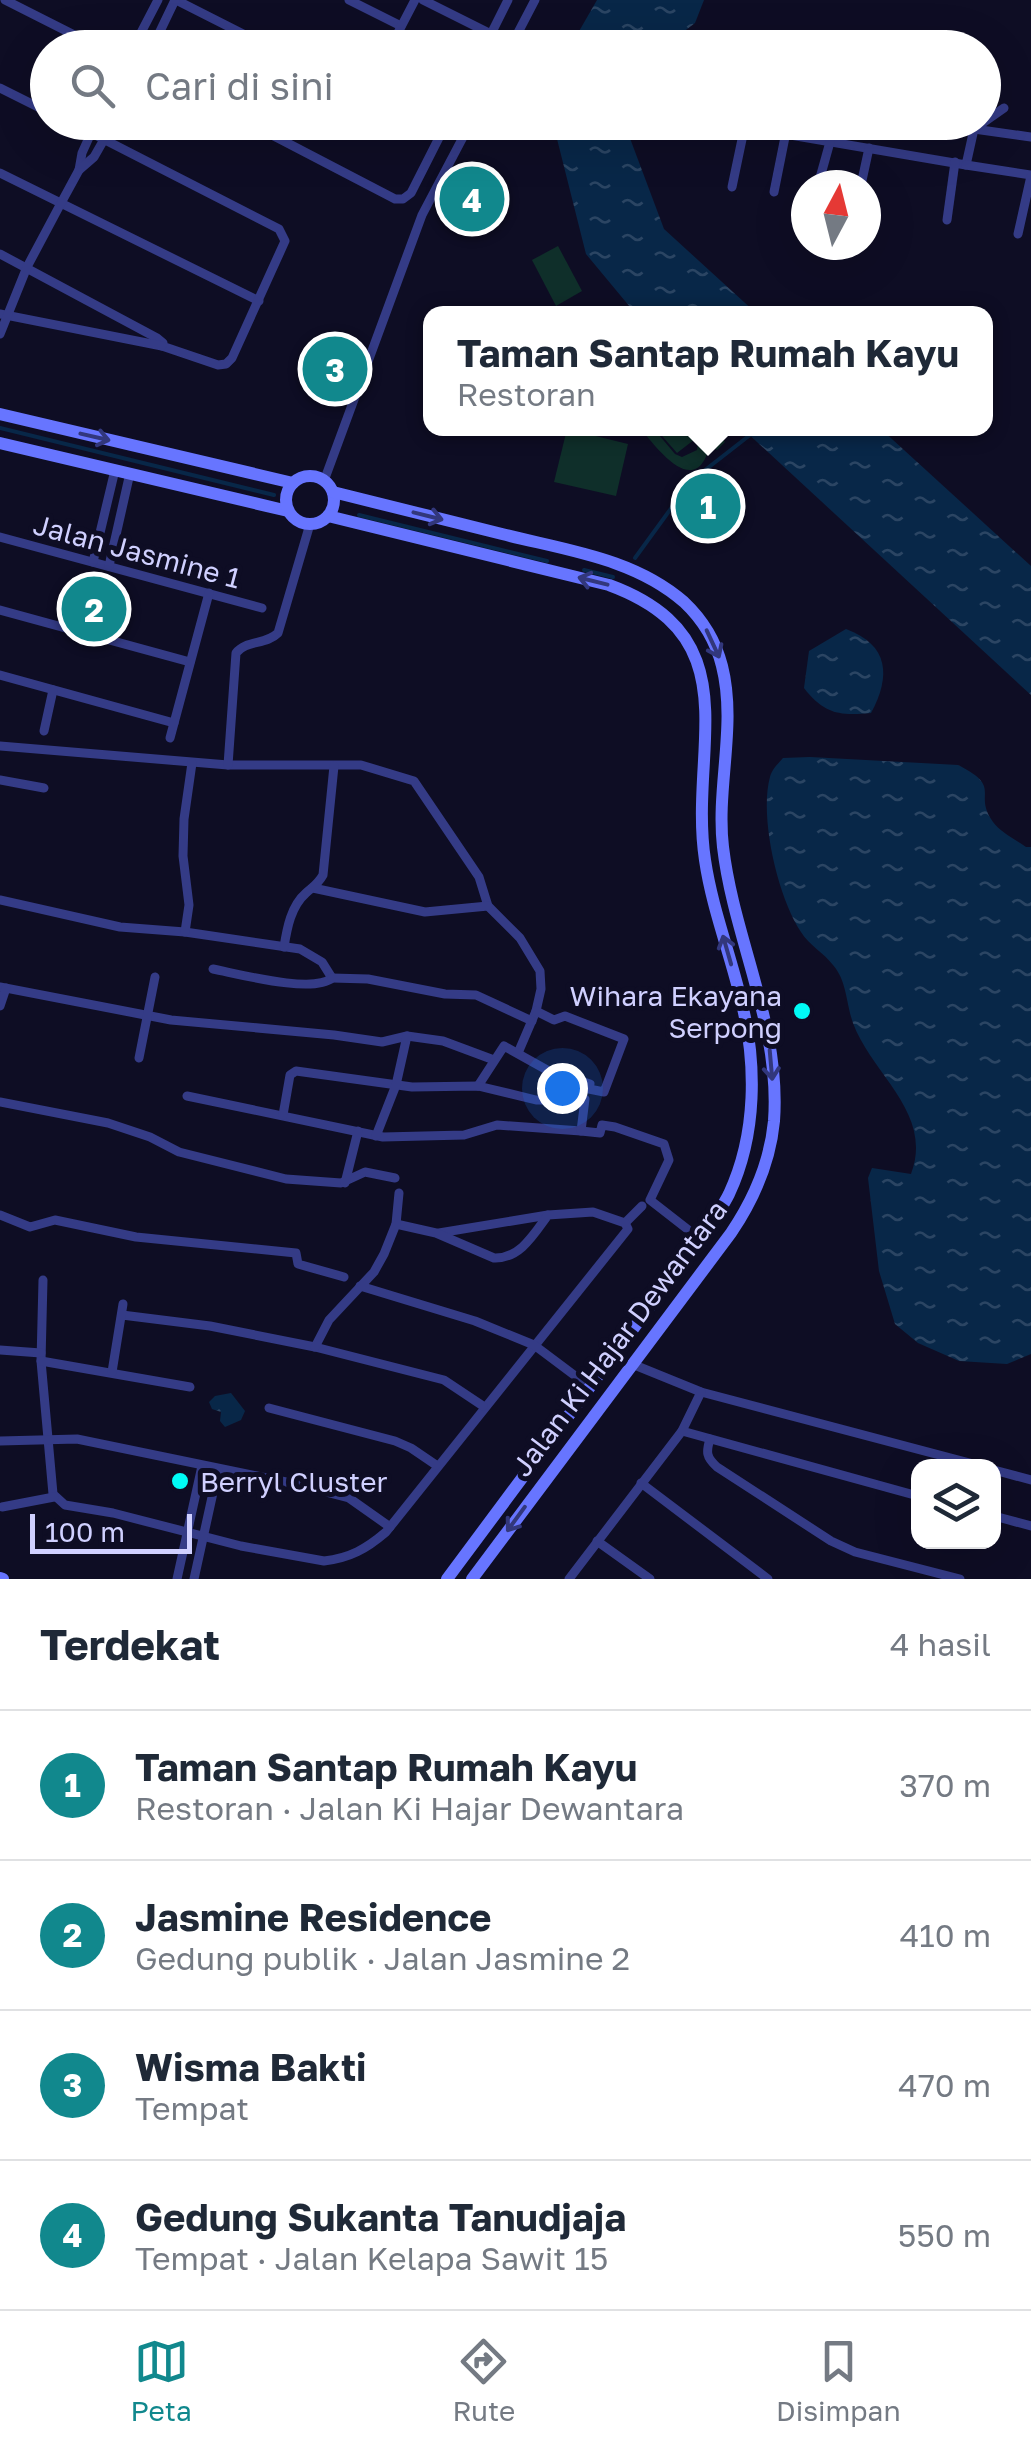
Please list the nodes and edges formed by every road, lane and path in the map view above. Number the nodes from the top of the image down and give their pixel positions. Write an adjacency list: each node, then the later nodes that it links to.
1 (5, 0): 10 (street)
2 (158, 0): 11 (street)
3 (176, 0): 12 (street); 13 (street)
4 (349, 0): 9 (street)
5 (415, 0): 9 (street)
6 (423, 0): 15 (street)
7 (508, 0): 16 (street)
8 (535, 0): 17 (street)
9 (401, 26): 14 (street)
10 (64, 30)
11 (142, 30)
12 (161, 30)
13 (235, 30)
14 (399, 30)
15 (483, 30)
16 (493, 30)
17 (519, 30)
18 (0, 88): 19 (street)
19 (30, 103)
20 (1004, 108): 21 (street)
21 (1001, 110)
22 (1001, 133): 23 (street)
23 (1031, 137)
24 (88, 140): 36 (street)
25 (104, 140): 36 (street); 48 (street)
26 (281, 140): 27 (street)
27 (438, 140)
28 (462, 140): 57 (street)
29 (742, 140): 41 (street)
30 (784, 140): 42 (street)
31 (817, 140): 33 (street)
32 (970, 140): 35 (street)
33 (830, 142): 34 (street); 37 (street)
34 (869, 148): 35 (street); 38 (street)
35 (961, 164): 40 (street); 44 (street)
36 (80, 170): 43 (street)
37 (822, 170)
38 (864, 170)
39 (0, 174): 43 (street)
40 (1031, 176): 45 (street)
41 (732, 187)
42 (774, 192)
43 (60, 205): 47 (street); 48 (street)
44 (947, 220)
45 (1018, 234)
46 (0, 254): 47 (street)
47 (27, 267): 49 (street); 51 (street)
48 (259, 301): 51 (street)
49 (3, 314): 50 (street); 51 (street)
50 (0, 334)
51 (162, 346)
52 (0, 414): 56 (street, one-way to 56)
53 (0, 443): 54 (street)
54 (114, 470): 55 (street); 65 (street)
55 (130, 474): 59 (street); 66 (street)
56 (293, 483): 57 (street); 59 (street)
57 (328, 487): 58 (street, Jalan Ki Hajar Dewantara); 60 (street)
58 (357, 498): 61 (street); 64 (street, Jalan Ki Hajar Dewantara, one-way to 64)
59 (288, 511): 62 (street)
60 (328, 516): 61 (street, Jalan Ki Hajar Dewantara); 62 (street)
61 (351, 521): 67 (street, Jalan Ki Hajar Dewantara)
62 (310, 524): 79 (street)
63 (0, 537): 65 (street, Jalan Jasmine 1)
64 (566, 550): 67 (street); 125 (street, Jalan Ki Hajar Dewantara, one-way to 125)
65 (93, 562): 66 (street, Jalan Jasmine 1)
66 (109, 566): 68 (street, Jalan Jasmine 1)
67 (562, 574): 117 (street, Jalan Ki Hajar Dewantara, one-way to 67)
68 (208, 593): 69 (street, Jalan Jasmine 1); 71 (street)
69 (262, 608)
70 (0, 610): 71 (street)
71 (190, 662): 74 (street)
72 (0, 675): 73 (street)
73 (52, 690): 74 (street); 75 (street)
74 (174, 723): 76 (street)
75 (44, 731)
76 (170, 738)
77 (0, 746): 78 (street)
78 (192, 763): 79 (street); 86 (street)
79 (228, 765): 80 (street)
80 (334, 766): 83 (street); 85 (street)
81 (0, 780): 82 (street)
82 (44, 788)
83 (313, 888): 85 (street); 87 (street)
84 (0, 900): 86 (street)
85 (488, 906): 94 (street)
86 (186, 932): 87 (street)
87 (284, 946): 90 (street)
88 (213, 970): 90 (street)
89 (155, 976): 93 (street)
90 (332, 978): 94 (street)
91 (3, 988): 92 (street); 93 (street)
92 (0, 1006)
93 (148, 1016): 95 (street); 97 (street)
94 (534, 1016): 96 (street); 101 (street)
95 (407, 1036): 98 (street); 99 (street)
96 (518, 1053): 98 (street); 101 (street)
97 (139, 1058)
98 (494, 1060): 100 (street)
99 (396, 1085): 100 (street); 104 (street); 107 (street)
100 (478, 1086): 101 (street)
101 (587, 1094): 105 (street)
102 (187, 1096): 104 (street)
103 (0, 1102): 109 (street)
104 (283, 1115): 106 (street)
105 (582, 1131): 107 (street); 117 (street)
106 (358, 1132): 107 (street); 109 (street)
107 (376, 1136)
108 (396, 1178): 109 (street)
109 (345, 1183)
110 (399, 1193): 115 (street)
111 (642, 1206): 114 (street)
112 (548, 1214): 114 (street); 116 (street); 116 (street)
113 (0, 1216): 118 (street)
114 (625, 1223): 121 (street)
115 (396, 1224): 116 (street); 120 (street)
116 (436, 1233)
117 (700, 1239): 127 (street, Jalan Ki Hajar Dewantara)
118 (344, 1276)
119 (43, 1280): 124 (street)
120 (360, 1286): 121 (street); 122 (street)
121 (534, 1344): 127 (street); 130 (street)
122 (315, 1347): 126 (street); 130 (street)
123 (0, 1350): 124 (street)
124 (41, 1357): 126 (street); 133 (street)
125 (632, 1364): 129 (street); 155 (street, Jalan Ki Hajar Dewantara, one-way to 155)
126 (112, 1372): 128 (street)
127 (590, 1387): 154 (street, Jalan Ki Hajar Dewantara)
128 (190, 1388)
129 (701, 1392): 132 (street); 136 (street)
130 (483, 1406): 137 (street)
131 (269, 1408): 137 (street)
132 (682, 1430): 134 (street); 142 (street)
133 (49, 1438): 135 (street); 138 (street); 144 (street)
134 (710, 1439): 143 (street); 159 (street)
135 (0, 1441)
136 (955, 1459)
137 (436, 1465): 148 (street)
138 (202, 1466): 139 (street); 149 (street)
139 (218, 1470): 148 (street); 150 (street)
140 (1001, 1472): 141 (street)
141 (1031, 1480)
142 (641, 1483): 151 (street); 158 (street)
143 (911, 1494)
144 (54, 1496): 145 (street); 149 (street)
145 (2, 1507)
146 (1001, 1518): 147 (street)
147 (1031, 1526)
148 (390, 1527): 150 (street)
149 (188, 1532): 150 (street); 152 (street)
150 (203, 1537): 153 (street)
151 (597, 1541): 156 (street); 157 (street)
152 (177, 1579)
153 (194, 1579)
154 (447, 1579)
155 (472, 1579)
156 (569, 1579)
157 (650, 1579)
158 (768, 1579)
159 (960, 1579)

